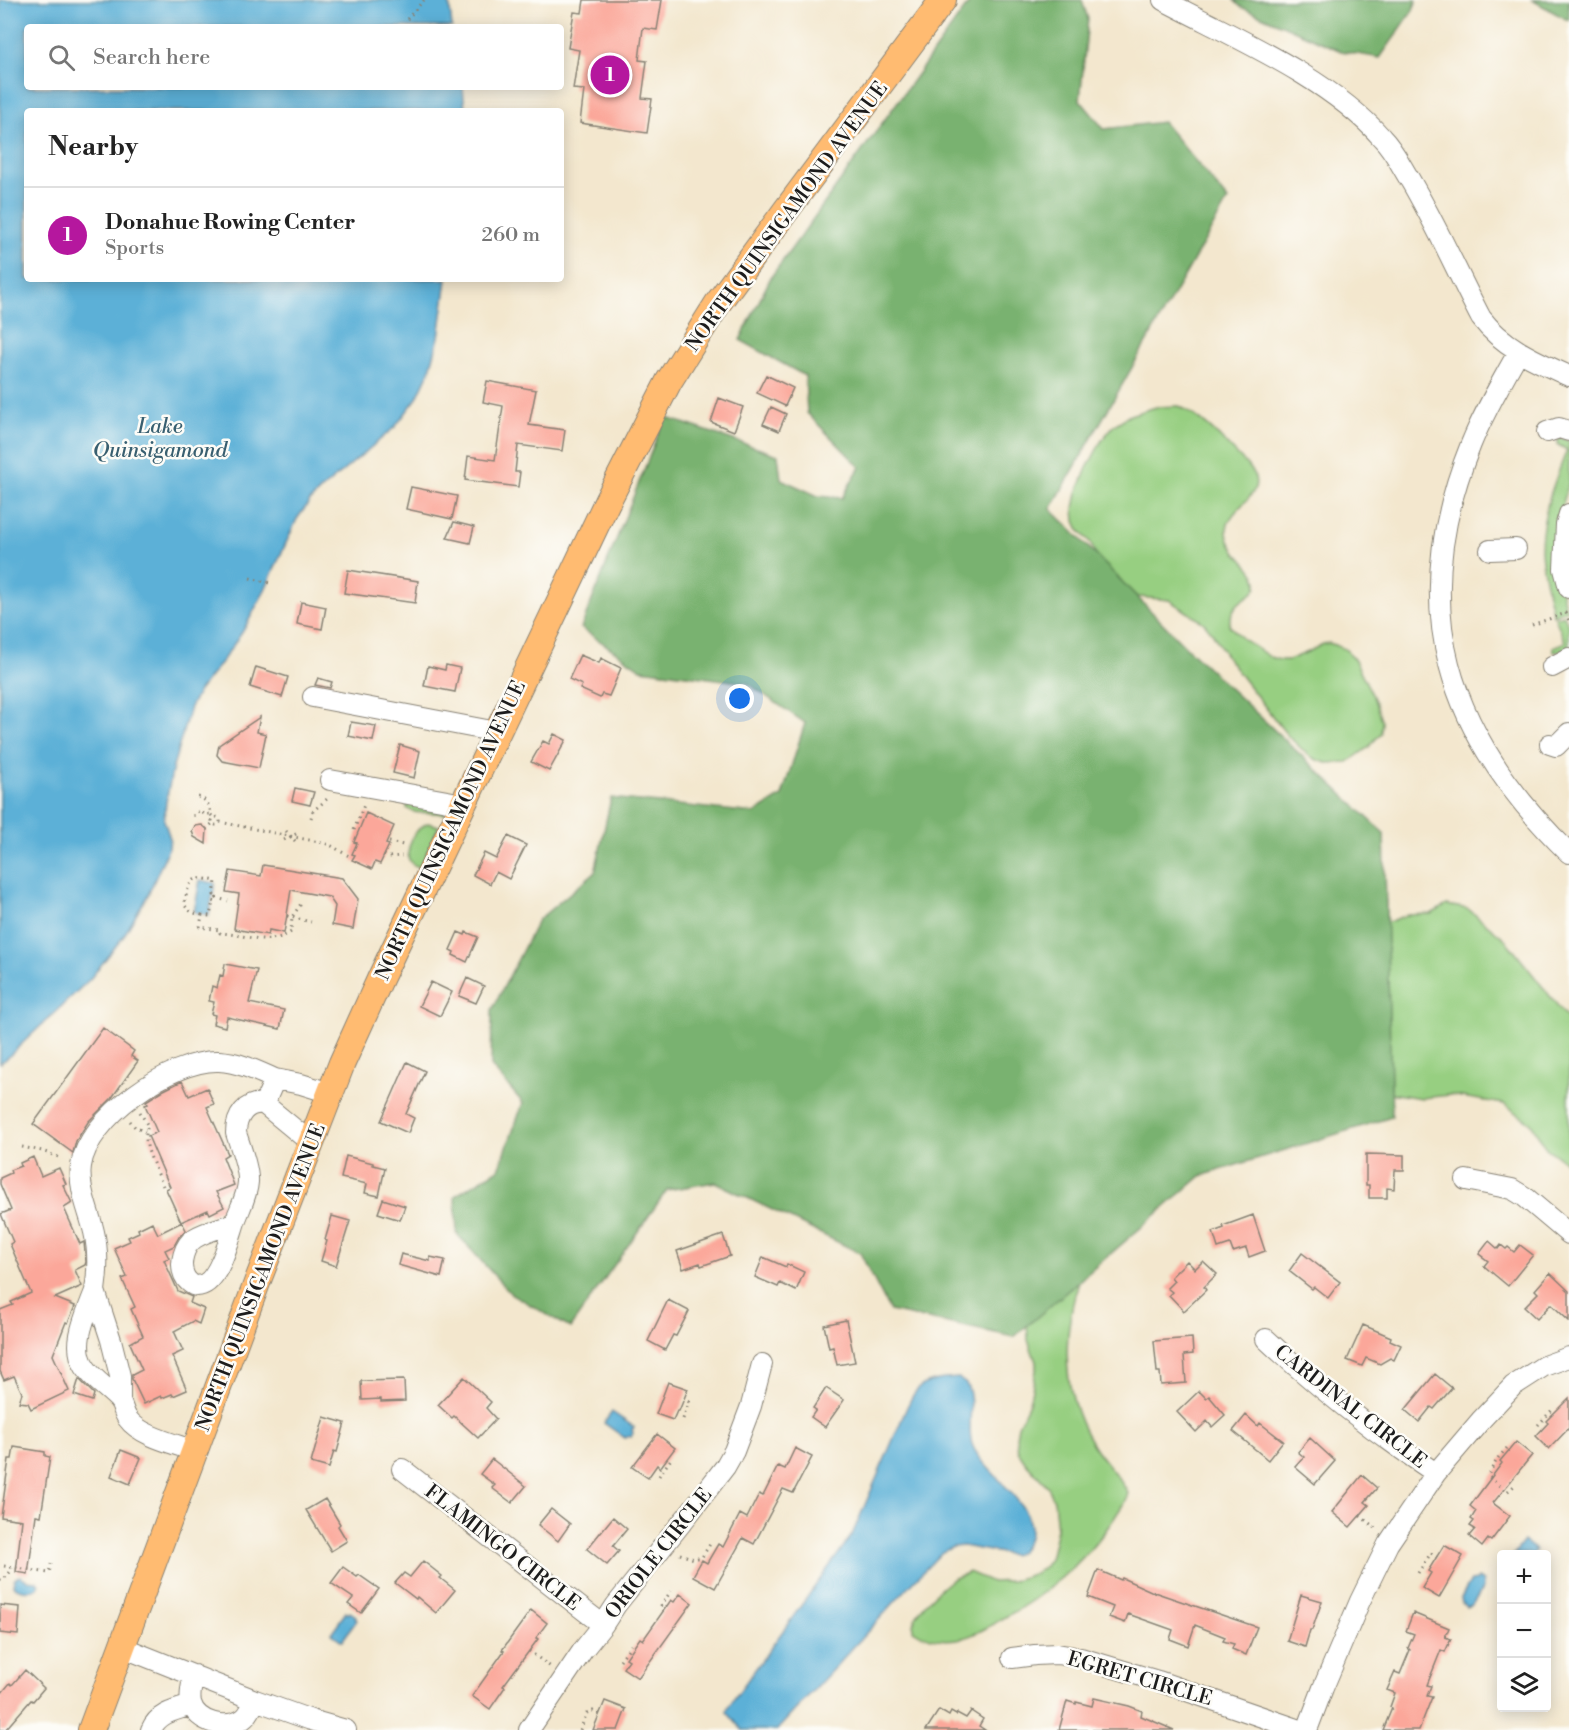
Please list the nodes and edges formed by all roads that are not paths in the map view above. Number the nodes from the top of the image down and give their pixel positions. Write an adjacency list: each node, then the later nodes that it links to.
1 (943, 0): 12 (main road, NORTH QUINSIGAMOND AVENUE)
2 (1164, 0): 3 (street)
3 (1519, 351): 4 (street); 17 (street)
4 (1569, 376)
5 (1569, 431): 6 (street)
6 (1547, 432)
7 (1569, 514): 10 (street)
8 (1516, 549): 9 (street)
9 (1490, 550)
10 (1569, 588)
11 (313, 697): 12 (street)
12 (497, 732): 16 (main road, NORTH QUINSIGAMOND AVENUE)
13 (1569, 733): 14 (street)
14 (1550, 744)
15 (330, 780): 16 (street)
16 (464, 804): 19 (main road, NORTH QUINSIGAMOND AVENUE)
17 (1569, 853)
18 (275, 1079): 19 (street); 20 (street); 25 (street)
19 (330, 1093): 21 (main road, NORTH QUINSIGAMOND AVENUE)
20 (264, 1104): 21 (street); 23 (street)
21 (310, 1142): 30 (main road, NORTH QUINSIGAMOND AVENUE)
22 (1466, 1180): 24 (street)
23 (234, 1223)
24 (1569, 1234)
25 (95, 1291): 29 (street); 29 (street)
26 (1266, 1339): 32 (street, CARDINAL CIRCLE)
27 (1569, 1357): 32 (street)
28 (762, 1364): 33 (street, ORIOLE CIRCLE)
29 (120, 1402): 30 (street)
30 (194, 1451): 34 (main road, NORTH QUINSIGAMOND AVENUE)
31 (402, 1469): 33 (street, FLAMINGO CIRCLE)
32 (1436, 1473): 44 (street)
33 (603, 1625): 42 (street, ORIOLE CIRCLE)
34 (122, 1647): 36 (street); 39 (main road, NORTH QUINSIGAMOND AVENUE)
35 (1012, 1658): 43 (street, EGRET CIRCLE)
36 (194, 1675): 37 (street); 38 (street)
37 (255, 1700): 38 (street); 41 (street)
38 (192, 1705): 40 (street)
39 (91, 1730)
40 (151, 1730)
41 (346, 1730)
42 (529, 1730)
43 (1300, 1730)
44 (1307, 1730)

